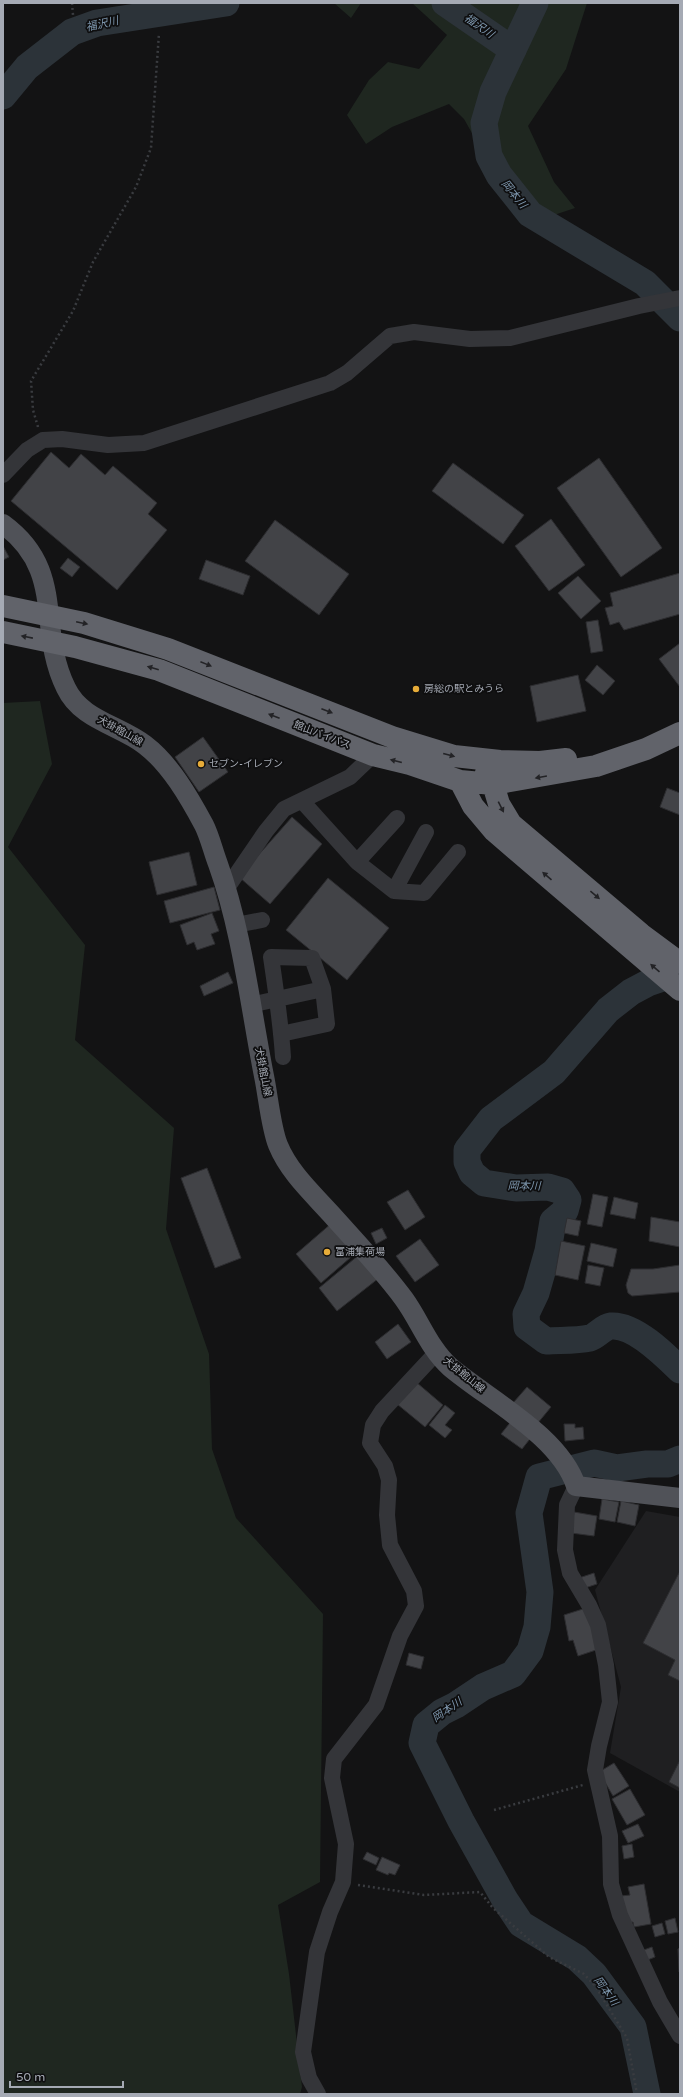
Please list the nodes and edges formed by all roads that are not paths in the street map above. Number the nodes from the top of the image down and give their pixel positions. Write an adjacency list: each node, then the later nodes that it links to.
1 (680, 298): 2 (street)
2 (3, 475)
3 (3, 524): 5 (main road, 犬掛館山線)
4 (3, 606): 5 (highway, 館山バイパス)
5 (51, 618): 7 (main road, 犬掛館山線); 11 (highway, 館山バイパス, one-way to 11)
6 (3, 632): 7 (highway, 館山バイパス, one-way to 6)
7 (52, 641): 10 (highway, 館山バイパス, one-way to 7); 19 (main road, 犬掛館山線)
8 (680, 733): 9 (highway, 館山バイパス)
9 (646, 749): 11 (highway, 館山バイパス); 13 (highway, 館山バイパス, one-way to 13)
10 (373, 755): 12 (highway, 館山バイパス, one-way to 10); 14 (street)
11 (478, 760): 12 (highway); 13 (highway)
12 (460, 781): 13 (highway, 館山バイパス); 23 (highway, one-way to 12)
13 (493, 784): 23 (highway, one-way to 23)
14 (302, 801): 18 (street); 19 (street)
15 (397, 818): 18 (street)
16 (426, 832): 20 (street)
17 (458, 852): 20 (street)
18 (358, 862): 20 (street)
19 (226, 888): 22 (main road, 犬掛館山線)
20 (394, 891)
21 (262, 920): 22 (street)
22 (236, 925): 28 (main road, 犬掛館山線)
23 (635, 940): 24 (highway); 26 (highway, one-way to 23)
24 (680, 963)
25 (323, 989): 27 (street); 27 (street); 29 (street)
26 (680, 990)
27 (277, 1000): 28 (street); 29 (street)
28 (250, 1005): 31 (main road, 犬掛館山線)
29 (281, 1034): 30 (street)
30 (283, 1057)
31 (437, 1352): 32 (main road, 犬掛館山線); 35 (street)
32 (575, 1483): 33 (main road); 34 (street)
33 (680, 1498)
34 (680, 2036)
35 (318, 2094)

